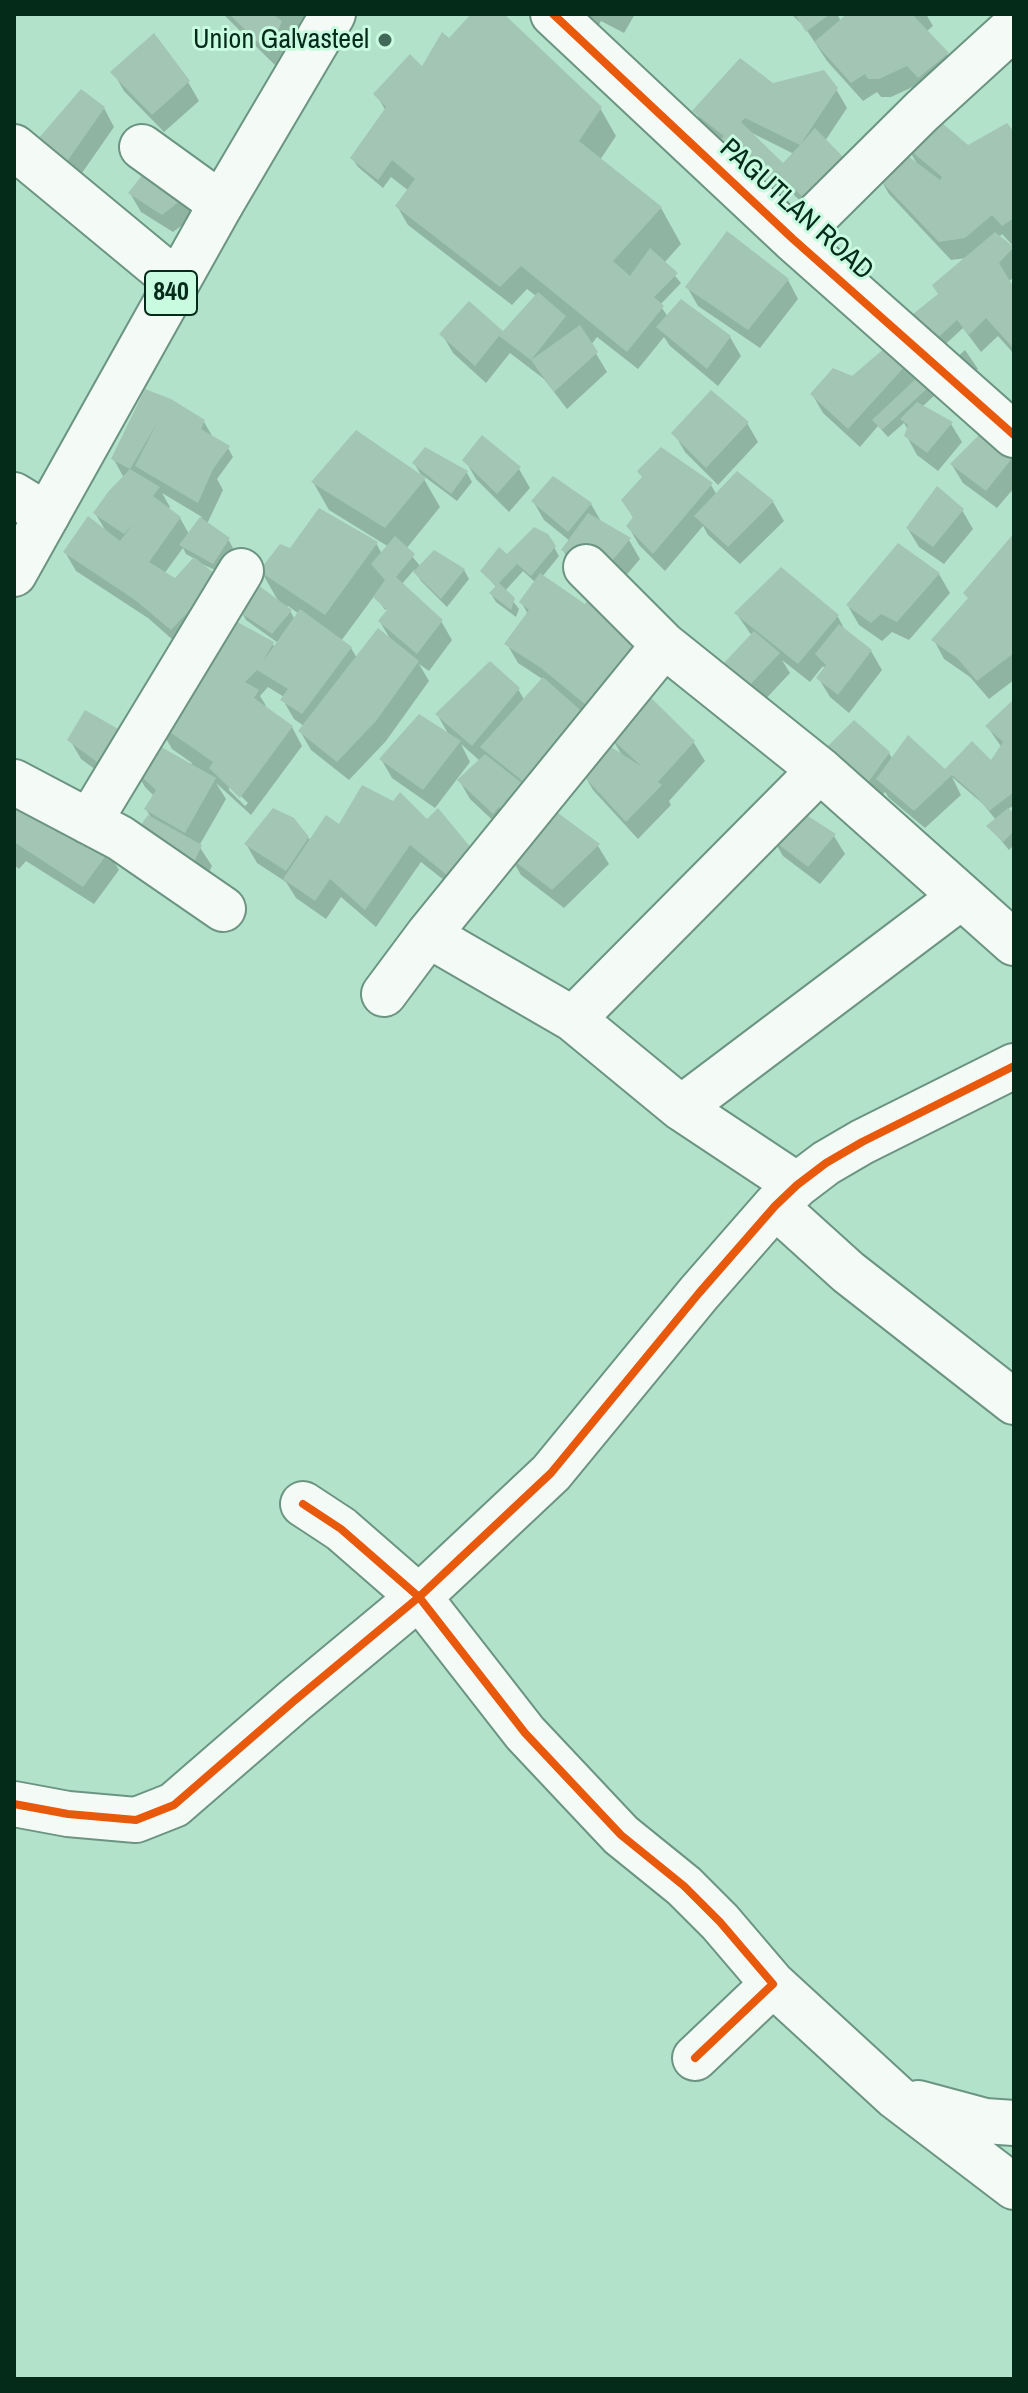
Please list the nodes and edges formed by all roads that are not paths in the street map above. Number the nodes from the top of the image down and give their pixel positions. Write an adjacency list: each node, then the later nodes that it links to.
1 (333, 14): 6 (main road, 840)
2 (553, 14): 7 (main road, PAGUTLAN ROAD)
3 (1014, 27): 7 (main road)
4 (14, 147): 8 (main road)
5 (142, 147): 6 (main road)
6 (221, 204): 8 (main road, 840)
7 (793, 239): 9 (main road, PAGUTLAN ROAD)
8 (177, 282): 10 (main road, 840)
9 (1007, 415)
10 (30, 505): 13 (main road, 840)
11 (586, 567): 14 (main road)
12 (241, 571): 17 (main road)
13 (14, 574)
14 (664, 645): 15 (main road); 20 (main road)
15 (820, 770): 18 (main road); 23 (main road)
16 (14, 782): 17 (main road)
17 (89, 822): 19 (main road)
18 (961, 897): 21 (main road); 25 (main road)
19 (223, 909)
20 (428, 935): 22 (main road); 23 (main road)
21 (1014, 943)
22 (384, 994)
23 (573, 1019): 25 (main road)
24 (1014, 1066): 26 (main road)
25 (681, 1108): 26 (main road)
26 (786, 1196): 27 (main road); 29 (main road)
27 (1014, 1402)
28 (303, 1504): 29 (main road)
29 (419, 1597): 30 (main road); 31 (main road)
30 (14, 1804)
31 (773, 1984): 32 (main road); 33 (main road)
32 (695, 2058)
33 (896, 2097): 34 (main road); 35 (main road)
34 (1014, 2123)
35 (1014, 2187)

